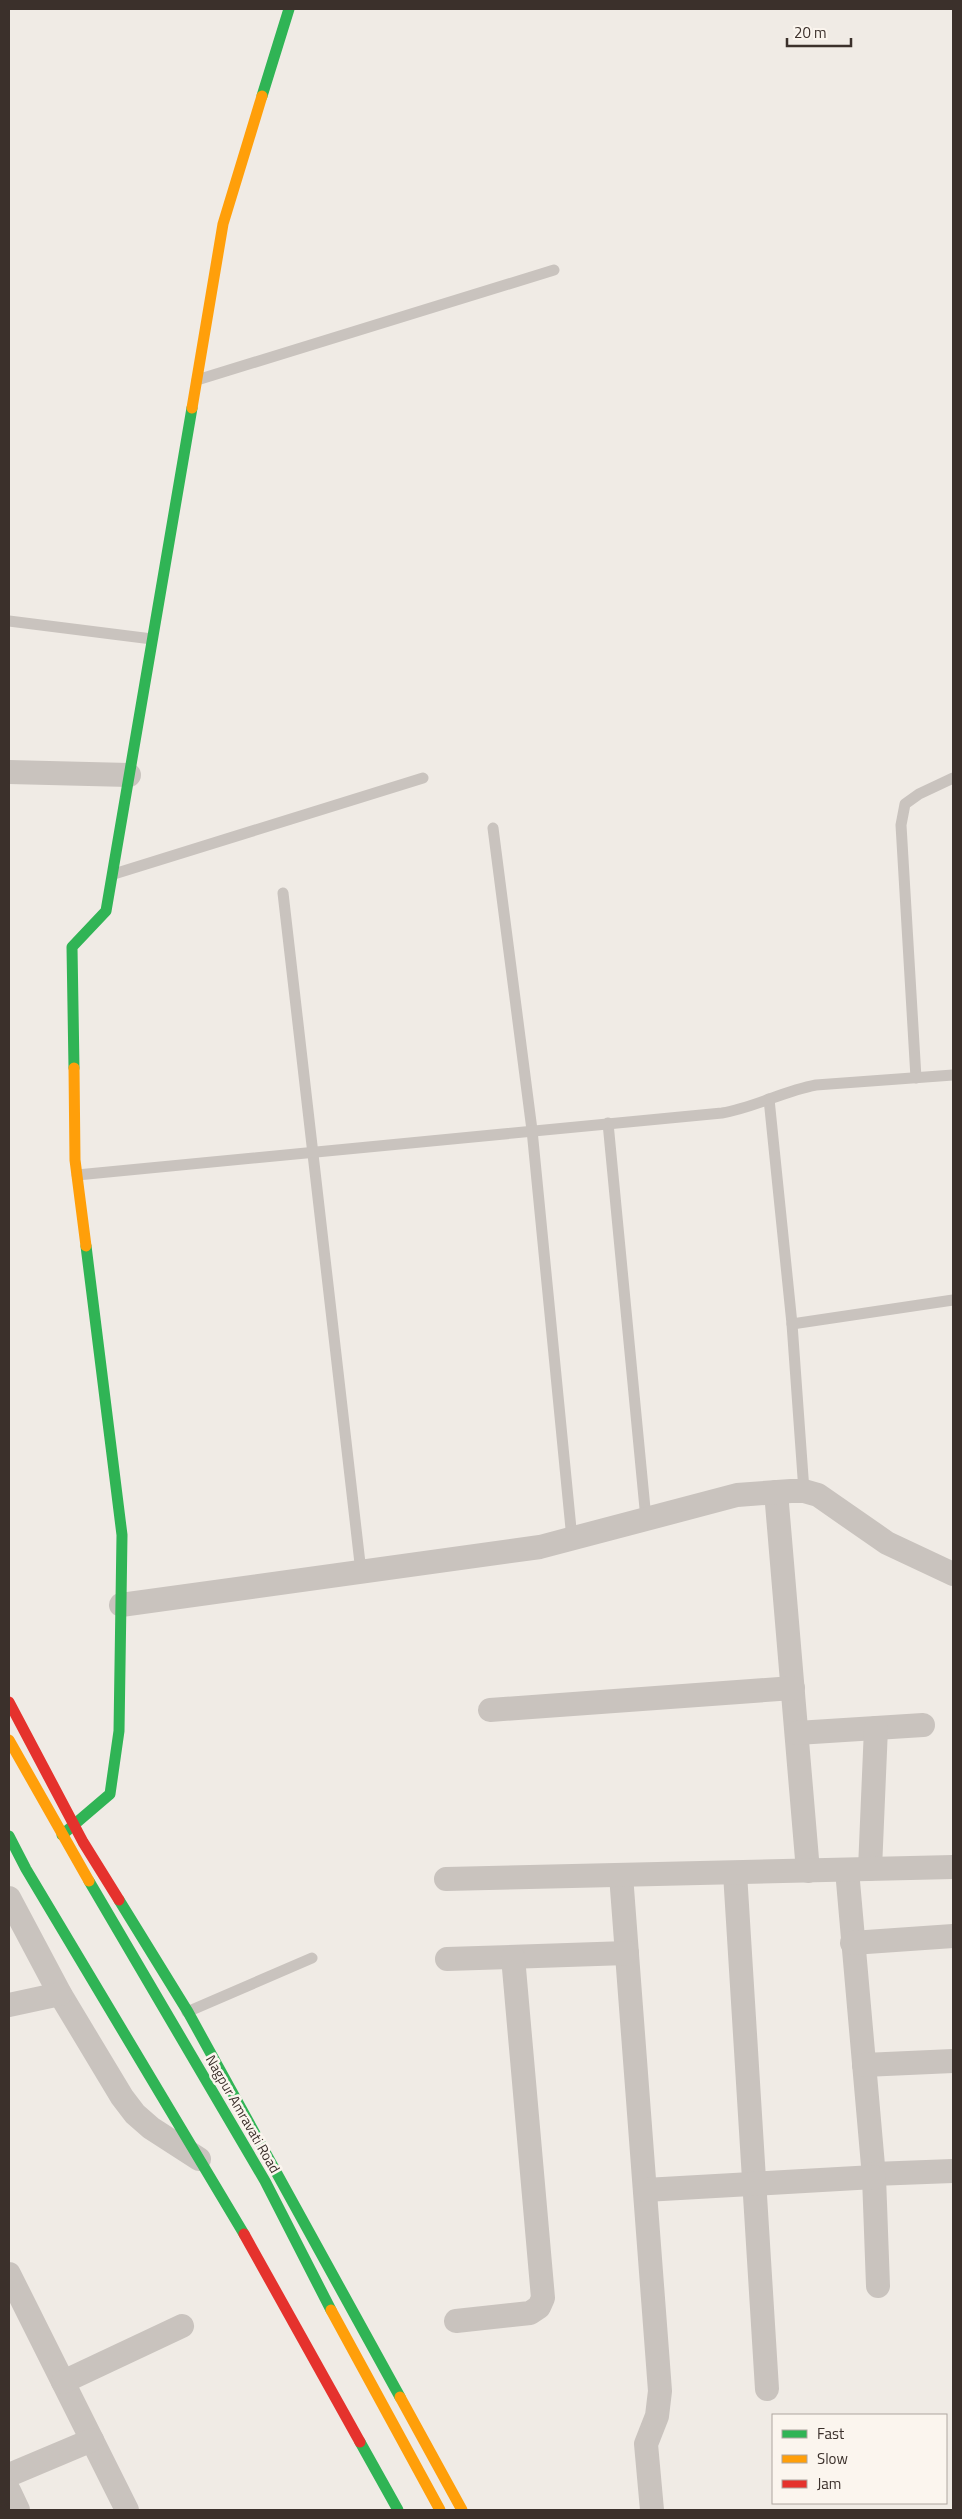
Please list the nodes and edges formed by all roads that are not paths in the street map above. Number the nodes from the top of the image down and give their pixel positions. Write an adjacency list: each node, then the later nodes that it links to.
1 (289, 9): 3 (main road)
2 (554, 270): 3 (lane)
3 (194, 381): 5 (main road)
4 (9, 621): 5 (lane)
5 (152, 639): 7 (main road)
6 (9, 772): 7 (street)
7 (129, 775): 11 (main road)
8 (423, 778): 11 (lane)
9 (953, 778): 14 (lane)
10 (493, 828): 17 (lane)
11 (112, 874): 19 (main road)
12 (283, 893): 18 (lane)
13 (953, 1075): 14 (lane)
14 (916, 1078): 15 (lane)
15 (769, 1099): 16 (lane); 21 (lane)
16 (608, 1123): 17 (lane); 24 (lane)
17 (532, 1130): 18 (lane); 25 (lane)
18 (311, 1152): 19 (lane); 26 (lane)
19 (77, 1175): 28 (main road)
20 (953, 1300): 21 (lane)
21 (792, 1324): 22 (lane)
22 (804, 1491): 23 (street); 27 (street)
23 (776, 1492): 24 (street); 29 (street)
24 (646, 1519): 25 (street)
25 (572, 1539): 26 (street)
26 (361, 1572): 28 (street)
27 (953, 1574)
28 (121, 1605): 36 (main road)
29 (793, 1688): 31 (street); 34 (street)
30 (9, 1702): 36 (main road)
31 (490, 1710)
32 (923, 1725): 33 (street)
33 (876, 1728): 34 (street); 40 (street)
34 (797, 1733): 41 (street)
35 (9, 1740): 37 (main road, Nagpur Amravati Road)
36 (74, 1824): 37 (main road); 54 (main road)
37 (62, 1835): 55 (main road, Nagpur Amravati Road)
38 (9, 1836): 58 (main road)
39 (953, 1868): 40 (street)
40 (858, 1870): 41 (street); 47 (street)
41 (808, 1871): 42 (street)
42 (735, 1873): 43 (street); 61 (street)
43 (621, 1875): 44 (street); 48 (street)
44 (446, 1879)
45 (9, 1898): 52 (street)
46 (953, 1936): 47 (street)
47 (852, 1944): 57 (street)
48 (627, 1953): 49 (street); 62 (street)
49 (513, 1957): 51 (street); 65 (street)
50 (312, 1958): 54 (lane)
51 (447, 1959)
52 (60, 1994): 53 (street); 58 (street)
53 (9, 2005)
54 (188, 2012): 55 (lane); 76 (main road)
55 (170, 2019): 75 (main road, Nagpur Amravati Road)
56 (953, 2061): 57 (street)
57 (864, 2065): 60 (street)
58 (199, 2159): 74 (main road)
59 (953, 2171): 60 (street)
60 (874, 2175): 61 (street); 64 (street)
61 (755, 2182): 62 (street); 68 (street)
62 (645, 2190): 77 (street)
63 (9, 2274): 67 (street)
64 (878, 2286)
65 (456, 2321)
66 (182, 2326): 67 (street)
67 (63, 2382): 69 (street)
68 (767, 2390)
69 (92, 2440): 70 (street); 73 (street)
70 (9, 2475)
71 (9, 2491): 72 (street)
72 (18, 2510)
73 (127, 2510)
74 (398, 2510)
75 (440, 2510)
76 (462, 2510)
77 (652, 2510)

